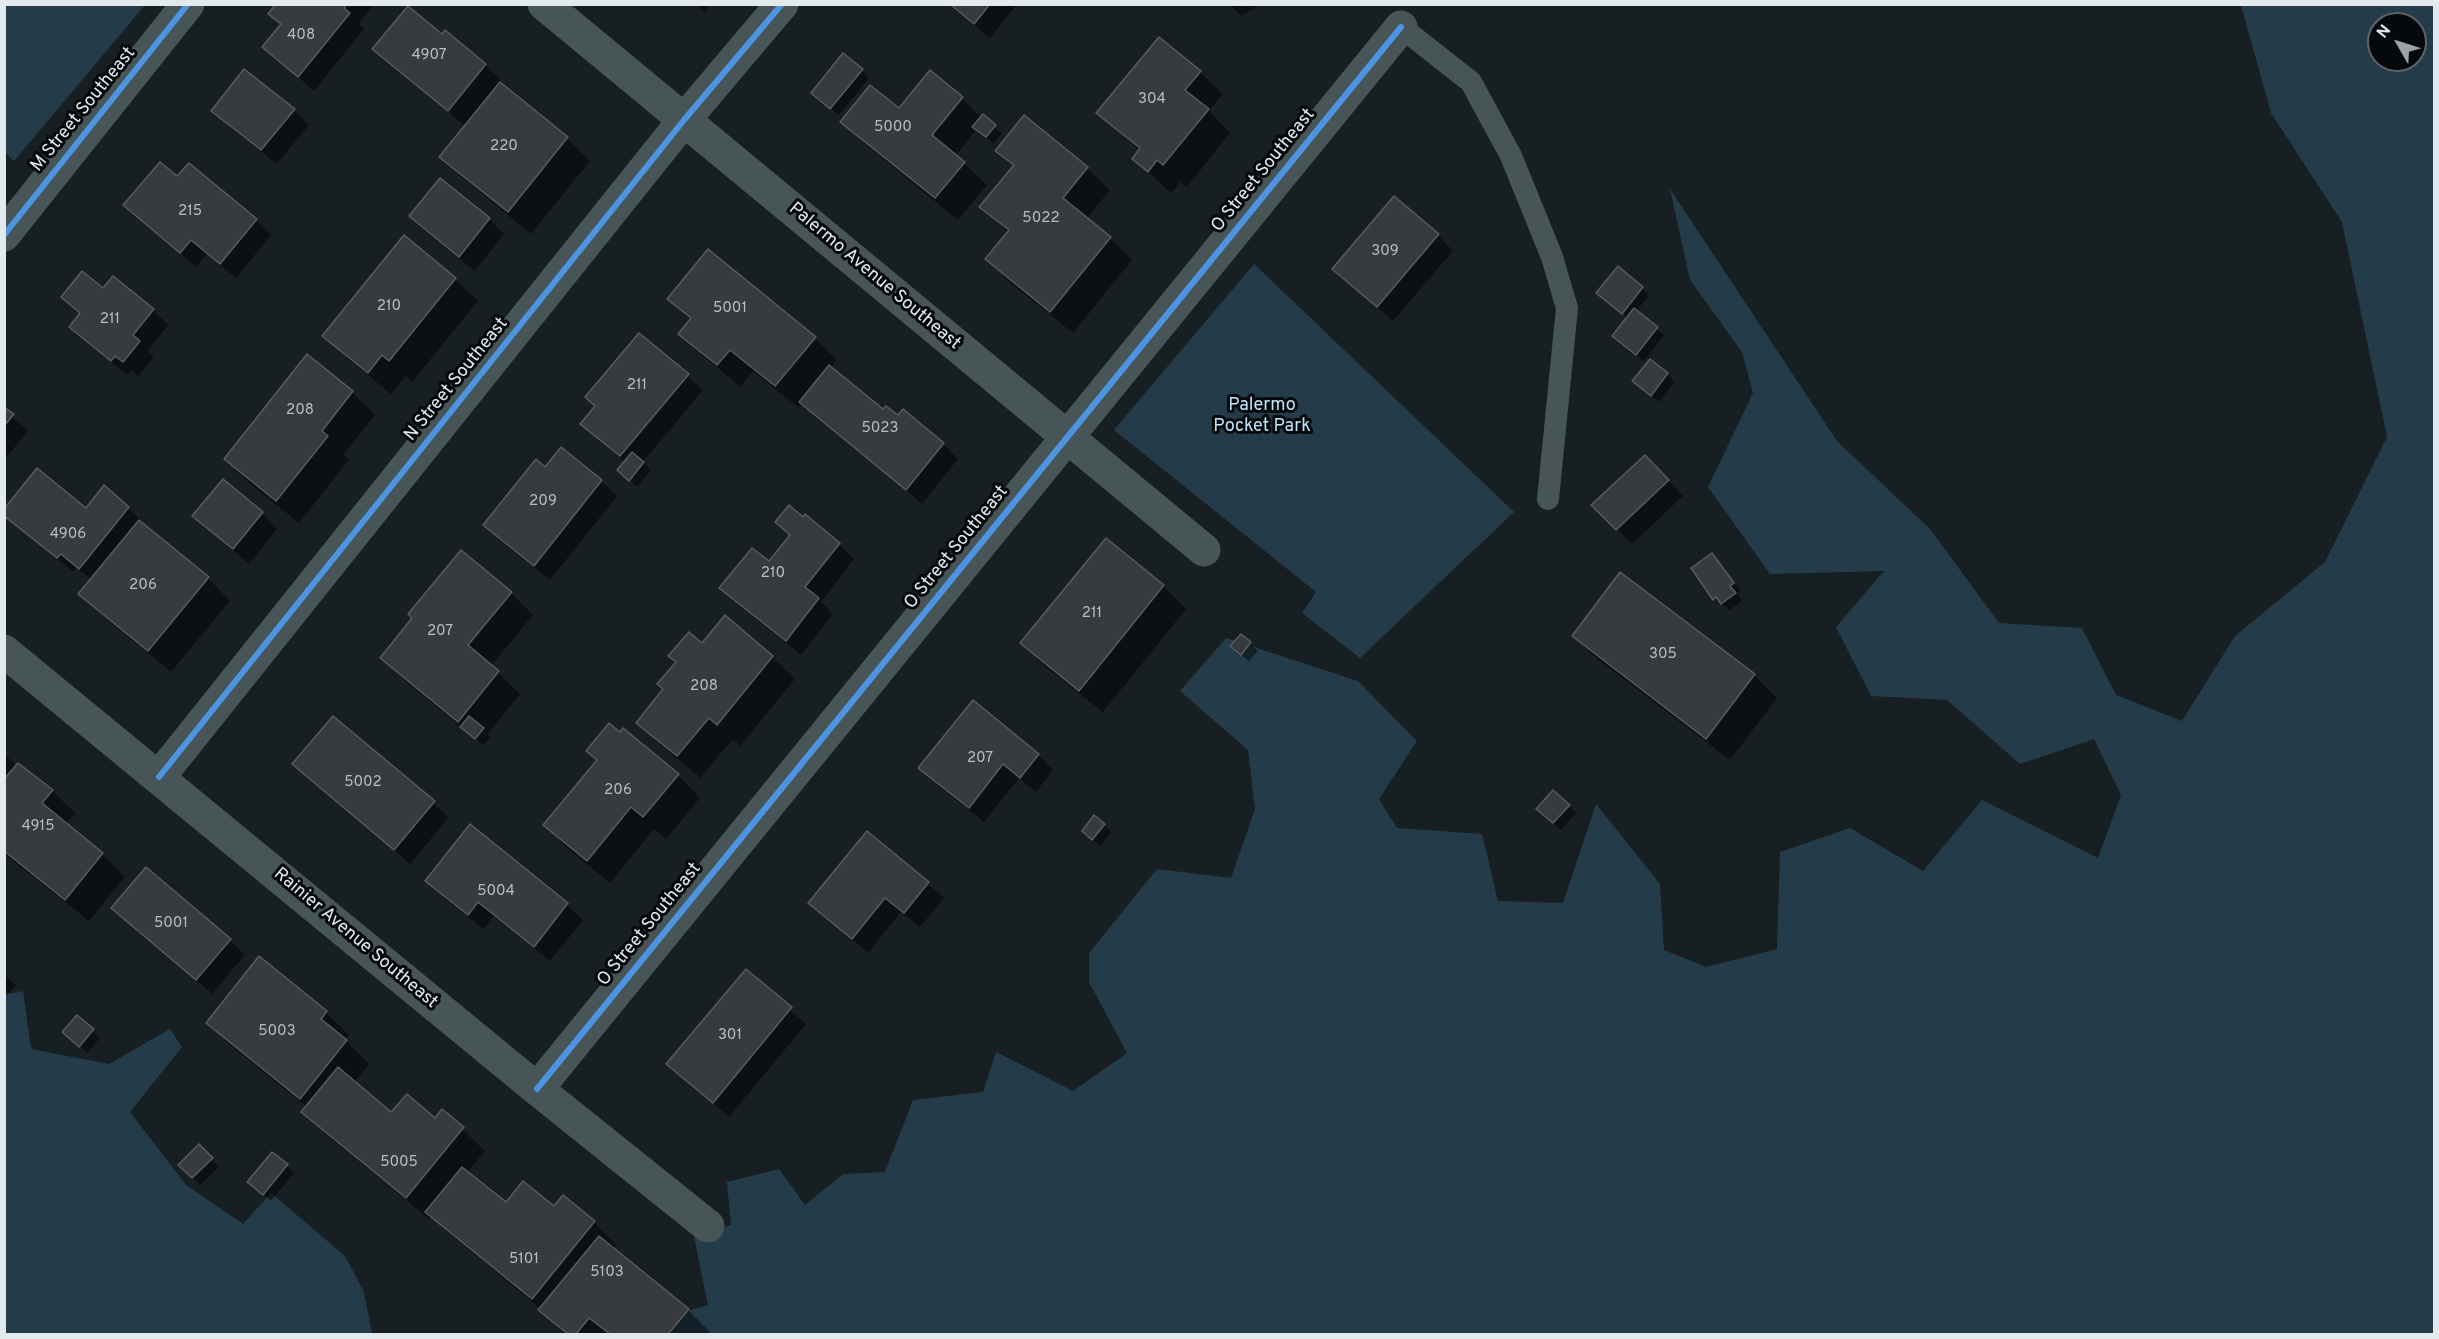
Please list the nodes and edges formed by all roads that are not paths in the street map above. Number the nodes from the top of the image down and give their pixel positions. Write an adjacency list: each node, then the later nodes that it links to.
1 (188, 4): 6 (street, M Street Southeast)
2 (544, 4): 5 (street, Palermo Avenue Southeast)
3 (782, 4): 5 (street, N Street Southeast)
4 (1401, 27): 7 (street, O Street Southeast); 8 (lane)
5 (684, 120): 7 (street, Palermo Avenue Southeast); 11 (street, N Street Southeast)
6 (4, 235)
7 (1066, 437): 9 (street, Palermo Avenue Southeast); 12 (street, O Street Southeast)
8 (1548, 499)
9 (1204, 550)
10 (4, 651): 11 (street, Rainier Avenue Southeast)
11 (159, 777): 12 (street, Rainier Avenue Southeast)
12 (537, 1089): 13 (street, Rainier Avenue Southeast)
13 (708, 1226)

